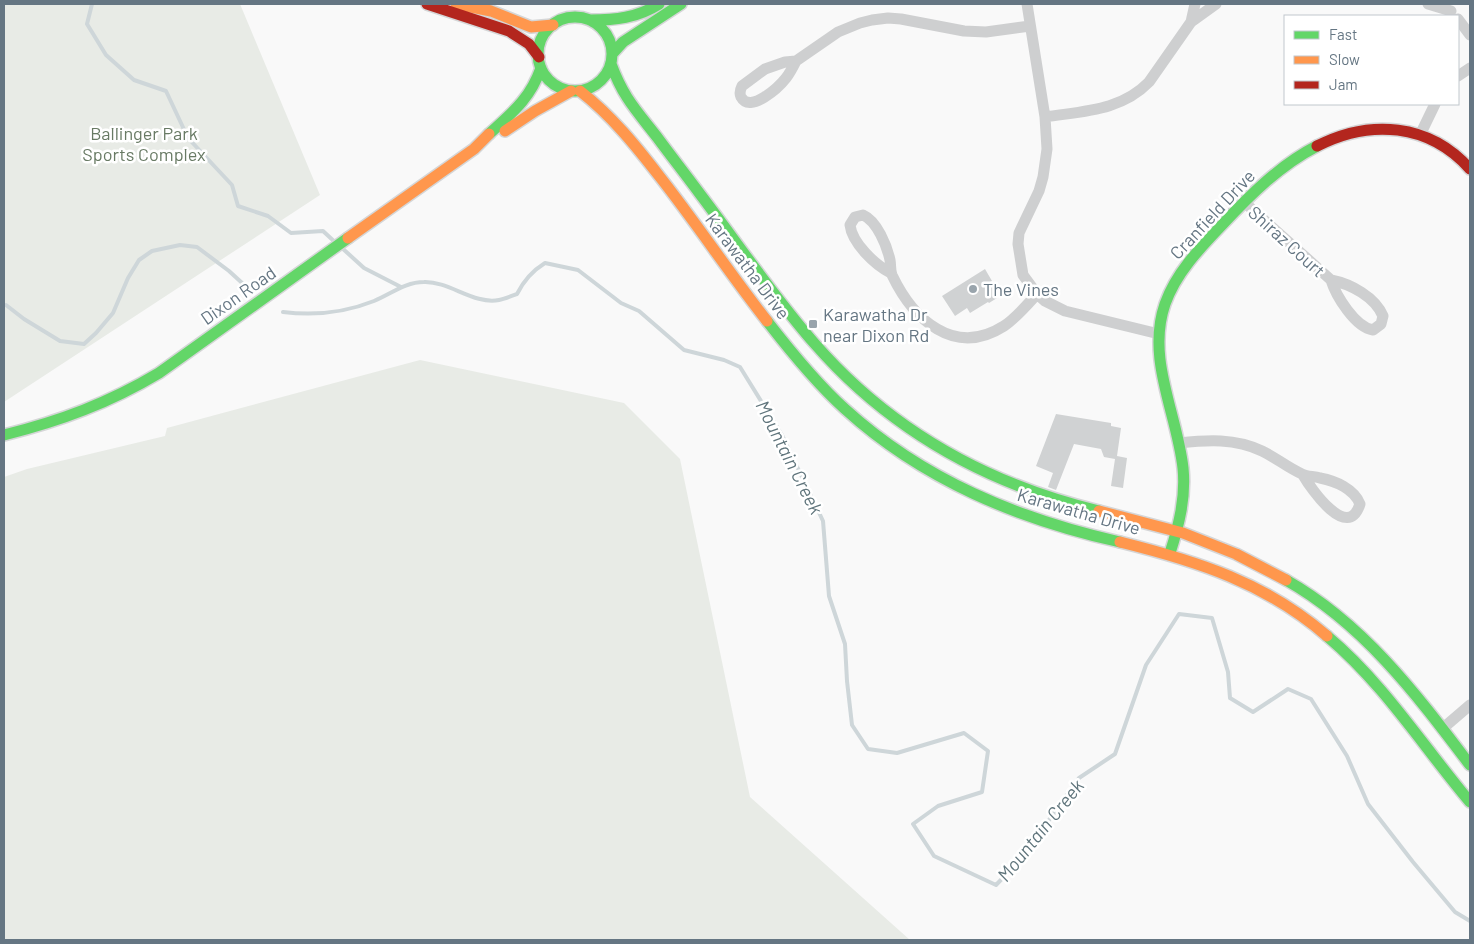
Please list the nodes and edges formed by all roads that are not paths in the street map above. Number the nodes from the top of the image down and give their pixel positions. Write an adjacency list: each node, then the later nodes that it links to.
1 (427, 4): 18 (main road)
2 (456, 4): 13 (main road)
3 (659, 4): 10 (main road)
4 (681, 4): 16 (main road)
5 (1027, 4): 14 (street)
6 (1195, 4): 12 (street)
7 (1216, 4): 12 (street)
8 (1428, 4): 9 (street)
9 (1452, 12)
10 (590, 20): 13 (main road); 16 (main road)
11 (1459, 21): 15 (street)
12 (1191, 22): 23 (street)
13 (553, 25): 18 (main road)
14 (1030, 26): 17 (street); 23 (street)
15 (1470, 35)
16 (612, 59): 21 (main road); 35 (main road, Karawatha Drive)
17 (796, 61): 17 (street)
18 (540, 62): 21 (main road); 25 (main road, Dixon Road)
19 (1470, 68): 20 (street)
20 (1459, 75)
21 (575, 91): 25 (main road, Dixon Road); 36 (main road, Karawatha Drive)
22 (1435, 105): 24 (street)
23 (1045, 117): 30 (street)
24 (1420, 135): 26 (main road, Cranfield Drive); 27 (main road, Cranfield Drive)
25 (474, 149): 32 (main road, Dixon Road)
26 (1470, 169)
27 (1244, 202): 29 (street, Shiraz Court); 31 (main road, Cranfield Drive)
28 (890, 273): 28 (street); 30 (street)
29 (1331, 280): 29 (street, Shiraz Court)
30 (1037, 294): 31 (street)
31 (1159, 334): 33 (main road, Cranfield Drive)
32 (4, 435)
33 (1179, 443): 34 (street); 35 (main road, Cranfield Drive)
34 (1303, 475): 34 (street)
35 (1177, 530): 36 (main road, Cranfield Drive); 38 (main road, Karawatha Drive)
36 (1170, 553): 40 (main road, Karawatha Drive)
37 (1470, 705): 38 (street)
38 (1442, 729): 39 (main road, Karawatha Drive)
39 (1470, 765)
40 (1470, 802)

